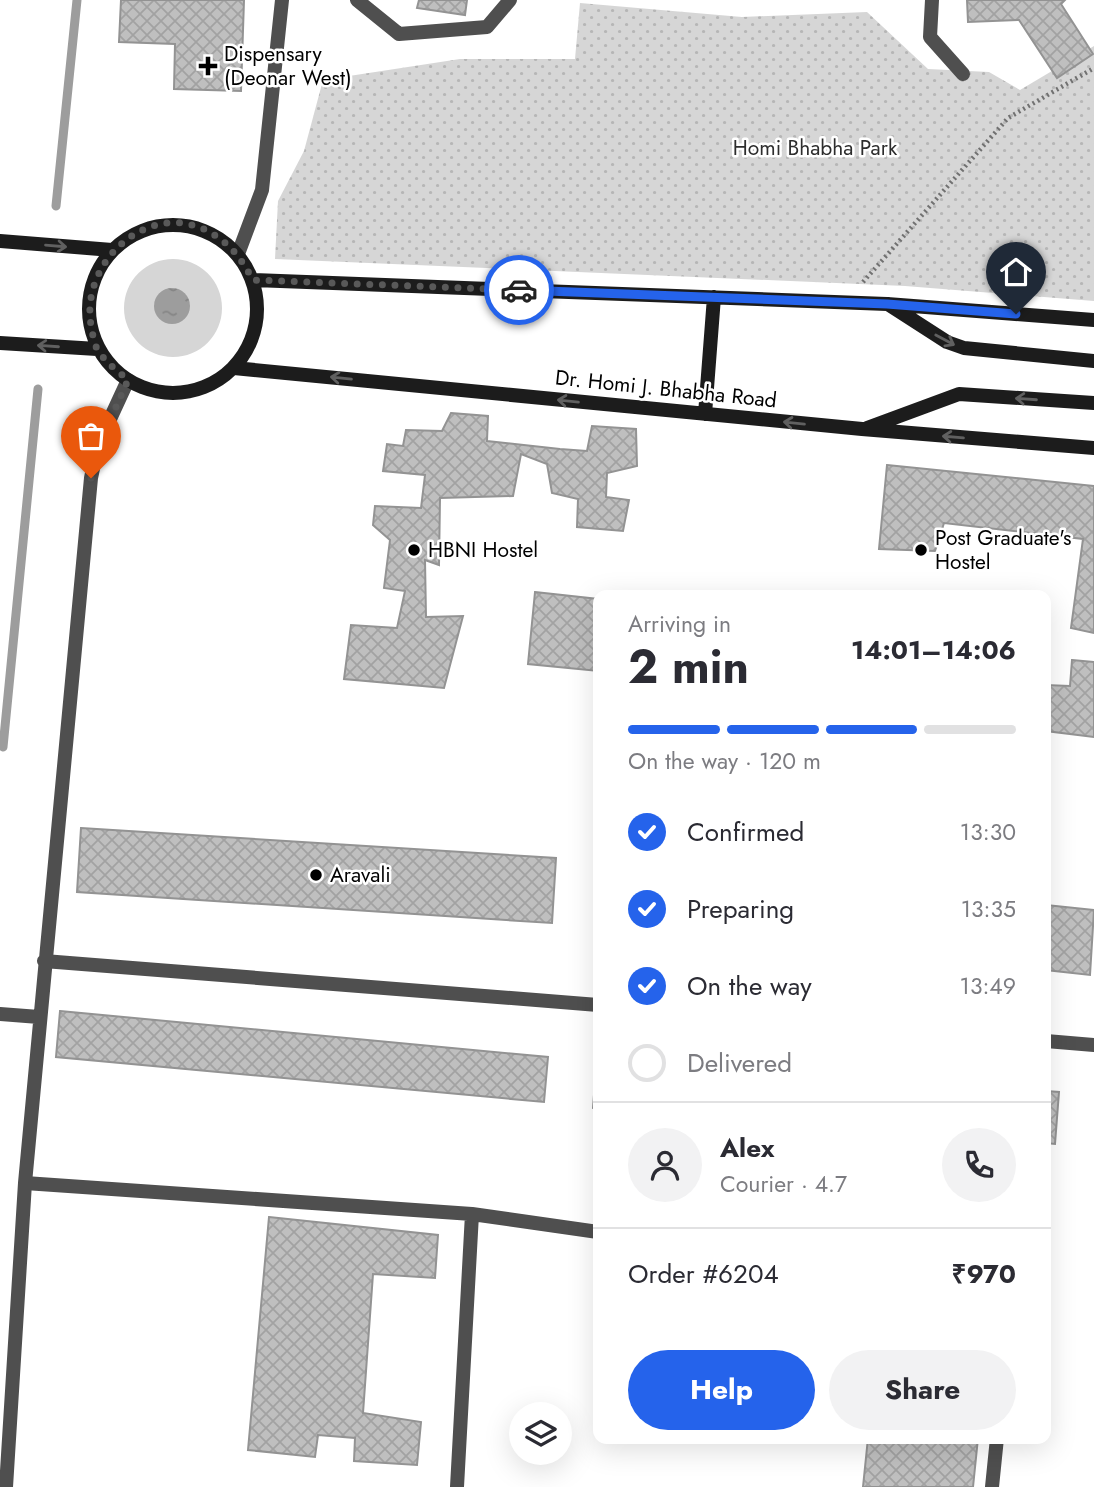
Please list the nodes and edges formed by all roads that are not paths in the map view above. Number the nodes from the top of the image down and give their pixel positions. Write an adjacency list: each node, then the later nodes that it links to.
1 (282, 0): 8 (street)
2 (357, 0): 3 (street)
3 (510, 0)
4 (932, 0): 5 (street)
5 (963, 74)
6 (0, 241): 7 (street, one-way to 7)
7 (112, 250): 8 (street); 14 (street)
8 (238, 254): 9 (street)
9 (253, 280): 10 (street); 16 (street)
10 (714, 297): 11 (street); 19 (street)
11 (887, 304): 12 (street); 15 (street, one-way to 15)
12 (1094, 320)
13 (0, 342): 14 (street, one-way to 13)
14 (97, 349): 17 (street)
15 (1094, 360)
16 (234, 368): 17 (street); 19 (street, Dr. Homi J. Bhabha Road, one-way to 16)
17 (128, 380): 22 (street)
18 (1094, 403): 20 (street, one-way to 20)
19 (705, 414): 20 (street, Dr. Homi J. Bhabha Road, one-way to 19)
20 (862, 429): 21 (street, Dr. Homi J. Bhabha Road, one-way to 20)
21 (1094, 448)
22 (44, 961): 23 (street); 25 (street)
23 (593, 1005)
24 (0, 1014): 25 (street)
25 (39, 1017): 28 (street)
26 (1051, 1041): 27 (street)
27 (1094, 1045)
28 (25, 1183): 29 (street); 31 (street)
29 (472, 1214): 30 (street); 34 (street)
30 (593, 1231)
31 (5, 1409): 33 (street)
32 (996, 1444): 35 (street)
33 (5, 1487)
34 (457, 1487)
35 (992, 1487)

